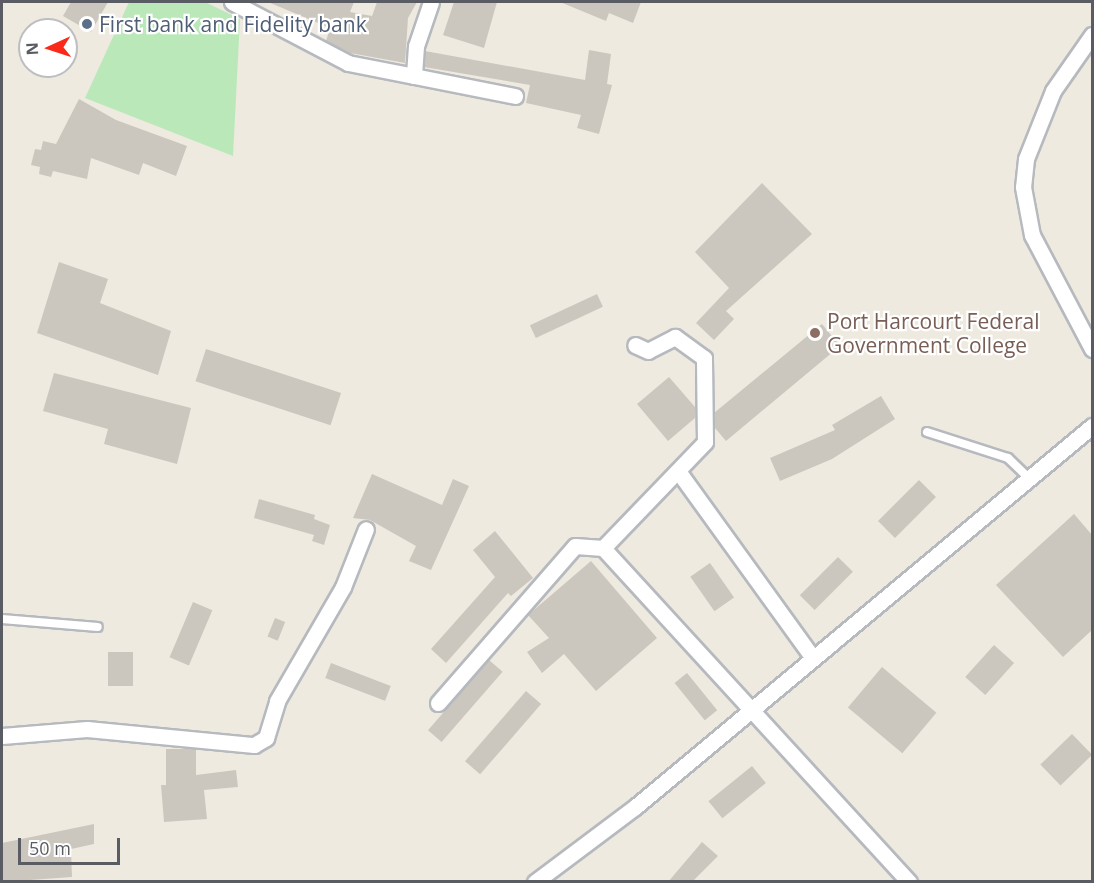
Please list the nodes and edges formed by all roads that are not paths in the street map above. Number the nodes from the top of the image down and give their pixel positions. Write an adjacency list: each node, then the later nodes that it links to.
1 (232, 2): 4 (street)
2 (431, 2): 4 (street)
3 (1092, 35): 7 (street)
4 (414, 76): 5 (street)
5 (515, 96)
6 (635, 345): 10 (street)
7 (1092, 349)
8 (1092, 426): 11 (street)
9 (927, 432): 11 (lane)
10 (678, 471): 13 (street); 16 (street)
11 (1029, 478): 16 (street)
12 (366, 529): 19 (street)
13 (603, 548): 17 (street); 18 (street)
14 (2, 619): 15 (lane)
15 (98, 627)
16 (812, 657): 18 (street)
17 (438, 703)
18 (752, 707): 20 (street); 21 (street)
19 (2, 736)
20 (535, 882)
21 (909, 882)

